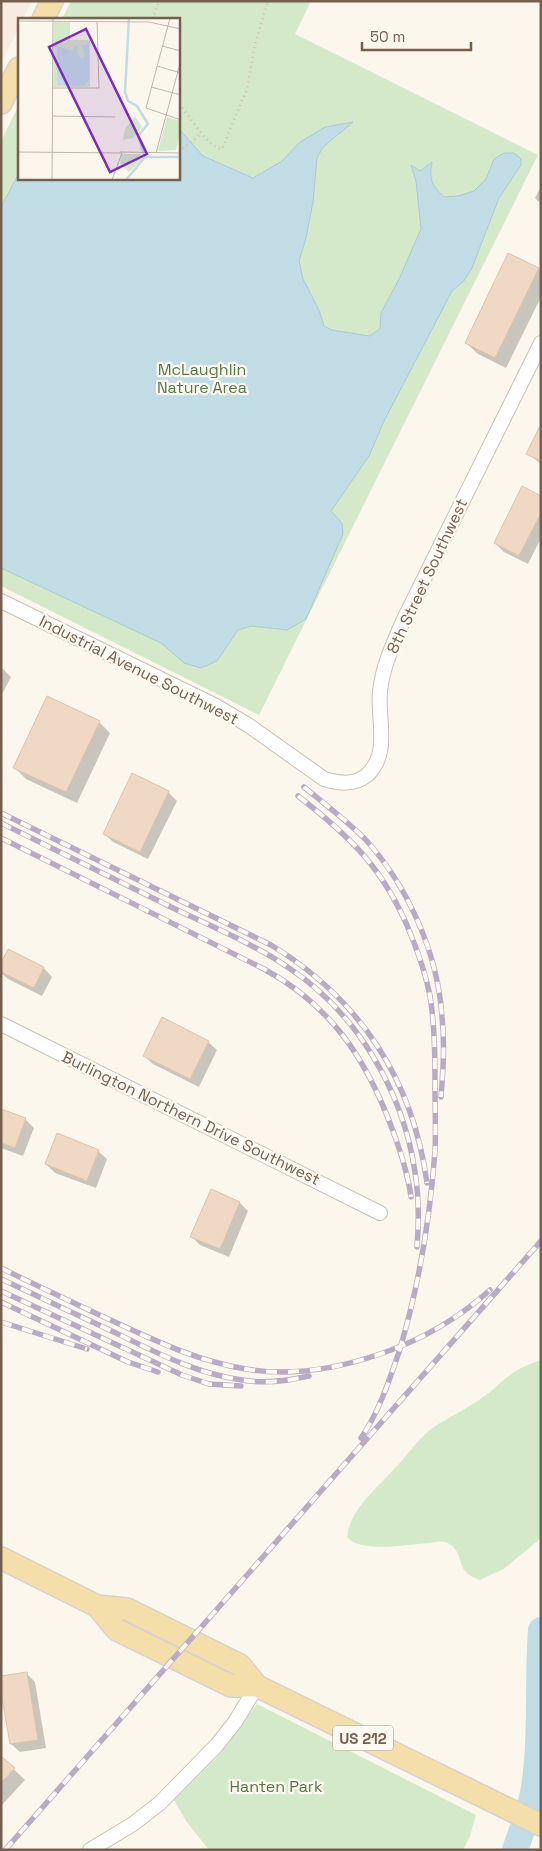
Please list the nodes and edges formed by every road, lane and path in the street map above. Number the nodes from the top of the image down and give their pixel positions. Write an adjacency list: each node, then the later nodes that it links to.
1 (52, 1): 4 (main road)
2 (159, 1): 5 (path)
3 (268, 1): 9 (path)
4 (44, 18)
5 (153, 18)
6 (18, 70): 7 (main road)
7 (1, 103)
8 (180, 105): 9 (path)
9 (202, 133): 10 (path)
10 (180, 151)
11 (541, 343): 13 (street, 8th Street Southwest)
12 (1, 601): 13 (street, Industrial Avenue Southwest)
13 (324, 778)
14 (1, 1024): 15 (street, Burlington Northern Drive Southwest)
15 (380, 1213)
16 (1, 1558): 17 (main road, US 212)
17 (257, 1686): 18 (main road, US 212); 19 (street)
18 (541, 1825)
19 (90, 1850)

